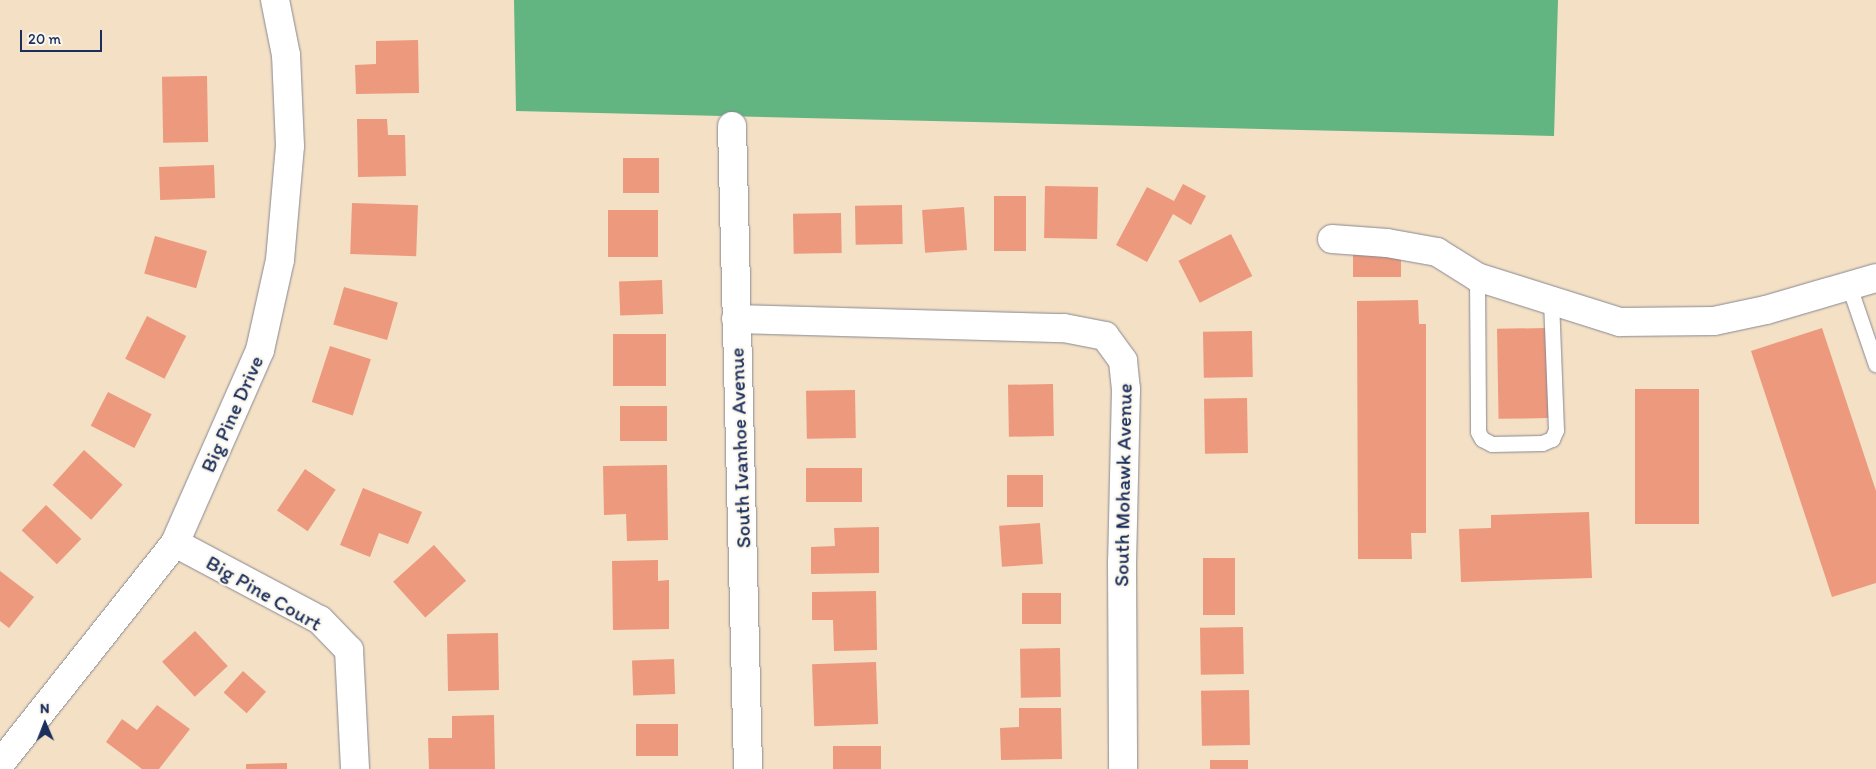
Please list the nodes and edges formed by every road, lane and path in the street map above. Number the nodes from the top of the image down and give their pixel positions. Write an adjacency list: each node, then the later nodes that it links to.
1 (275, 0): 10 (street, Big Pine Drive)
2 (732, 126): 8 (street, South Ivanhoe Avenue)
3 (1332, 239): 4 (street)
4 (1477, 277): 7 (street); 7 (lane)
5 (1876, 278): 6 (street)
6 (1849, 286): 7 (street); 9 (lane)
7 (1551, 302)
8 (736, 319): 13 (street, South Ivanhoe Avenue); 14 (street, South Mohawk Avenue)
9 (1876, 365)
10 (175, 542): 11 (street, Big Pine Drive); 12 (street, Big Pine Court)
11 (0, 764)
12 (354, 769)
13 (748, 769)
14 (1123, 769)

